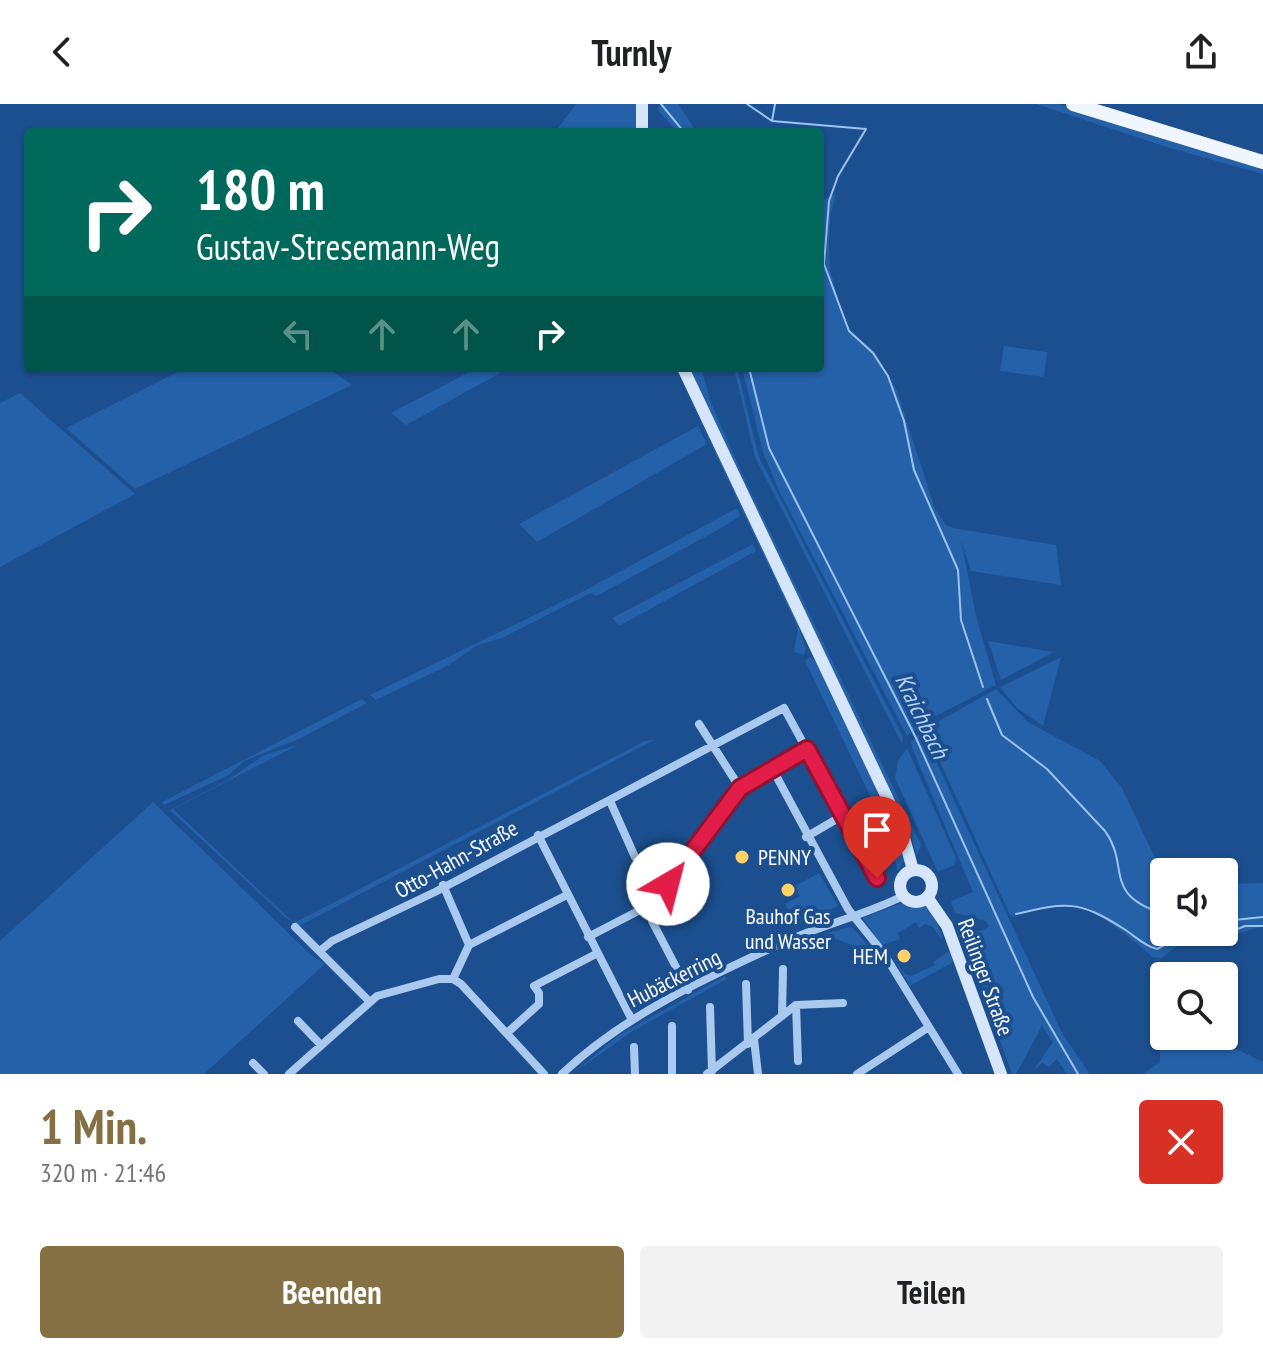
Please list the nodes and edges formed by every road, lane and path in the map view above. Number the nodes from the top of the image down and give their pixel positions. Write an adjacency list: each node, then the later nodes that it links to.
1 (642, 104): 3 (main road)
2 (1073, 104): 4 (main road)
3 (642, 128)
4 (1263, 162)
5 (685, 372): 15 (main road)
6 (699, 724): 7 (street)
7 (713, 746): 8 (street, Otto-Hahn-Straße); 10 (street); 11 (street, Otto-Hahn-Straße)
8 (807, 749): 9 (street); 12 (street)
9 (773, 770): 10 (street); 14 (street)
10 (740, 788): 17 (street)
11 (610, 801): 13 (street, Otto-Hahn-Straße); 17 (street)
12 (842, 816): 14 (street); 16 (street)
13 (538, 835): 18 (street, Otto-Hahn-Straße); 19 (street)
14 (806, 837): 23 (street)
15 (913, 870): 20 (main road); 21 (main road, Reilinger Straße)
16 (877, 878)
17 (668, 884): 22 (street)
18 (443, 885): 26 (street); 27 (street, Otto-Hahn-Straße)
19 (567, 895): 25 (street); 26 (street)
20 (903, 896): 21 (main road); 23 (street, Hubäckerring)
21 (927, 897): 58 (main road, Reilinger Straße)
22 (653, 907): 25 (street); 32 (street)
23 (853, 915): 32 (street, Hubäckerring); 41 (street)
24 (295, 927): 27 (street)
25 (588, 937): 28 (street)
26 (469, 945): 30 (street)
27 (321, 950): 33 (street)
28 (596, 954): 38 (street); 42 (street)
29 (783, 969): 37 (street)
30 (453, 979): 33 (street); 42 (street)
31 (746, 984): 43 (street)
32 (688, 990): 38 (street, Hubäckerring)
33 (369, 1001): 44 (street)
34 (843, 1003): 35 (street)
35 (796, 1005): 37 (street); 46 (street)
36 (710, 1007): 48 (street)
37 (782, 1016): 43 (street)
38 (632, 1020): 52 (street, Hubäckerring)
39 (298, 1021): 44 (street)
40 (672, 1026): 54 (street)
41 (929, 1027): 56 (street); 57 (street)
42 (507, 1033): 51 (street)
43 (751, 1042): 48 (street); 55 (street)
44 (321, 1045): 50 (street)
45 (634, 1047): 53 (street)
46 (798, 1061)
47 (253, 1063): 49 (street)
48 (714, 1072)
49 (264, 1074)
50 (289, 1074)
51 (544, 1074)
52 (562, 1074)
53 (635, 1074)
54 (672, 1074)
55 (758, 1074)
56 (857, 1074)
57 (958, 1074)
58 (1001, 1074)

